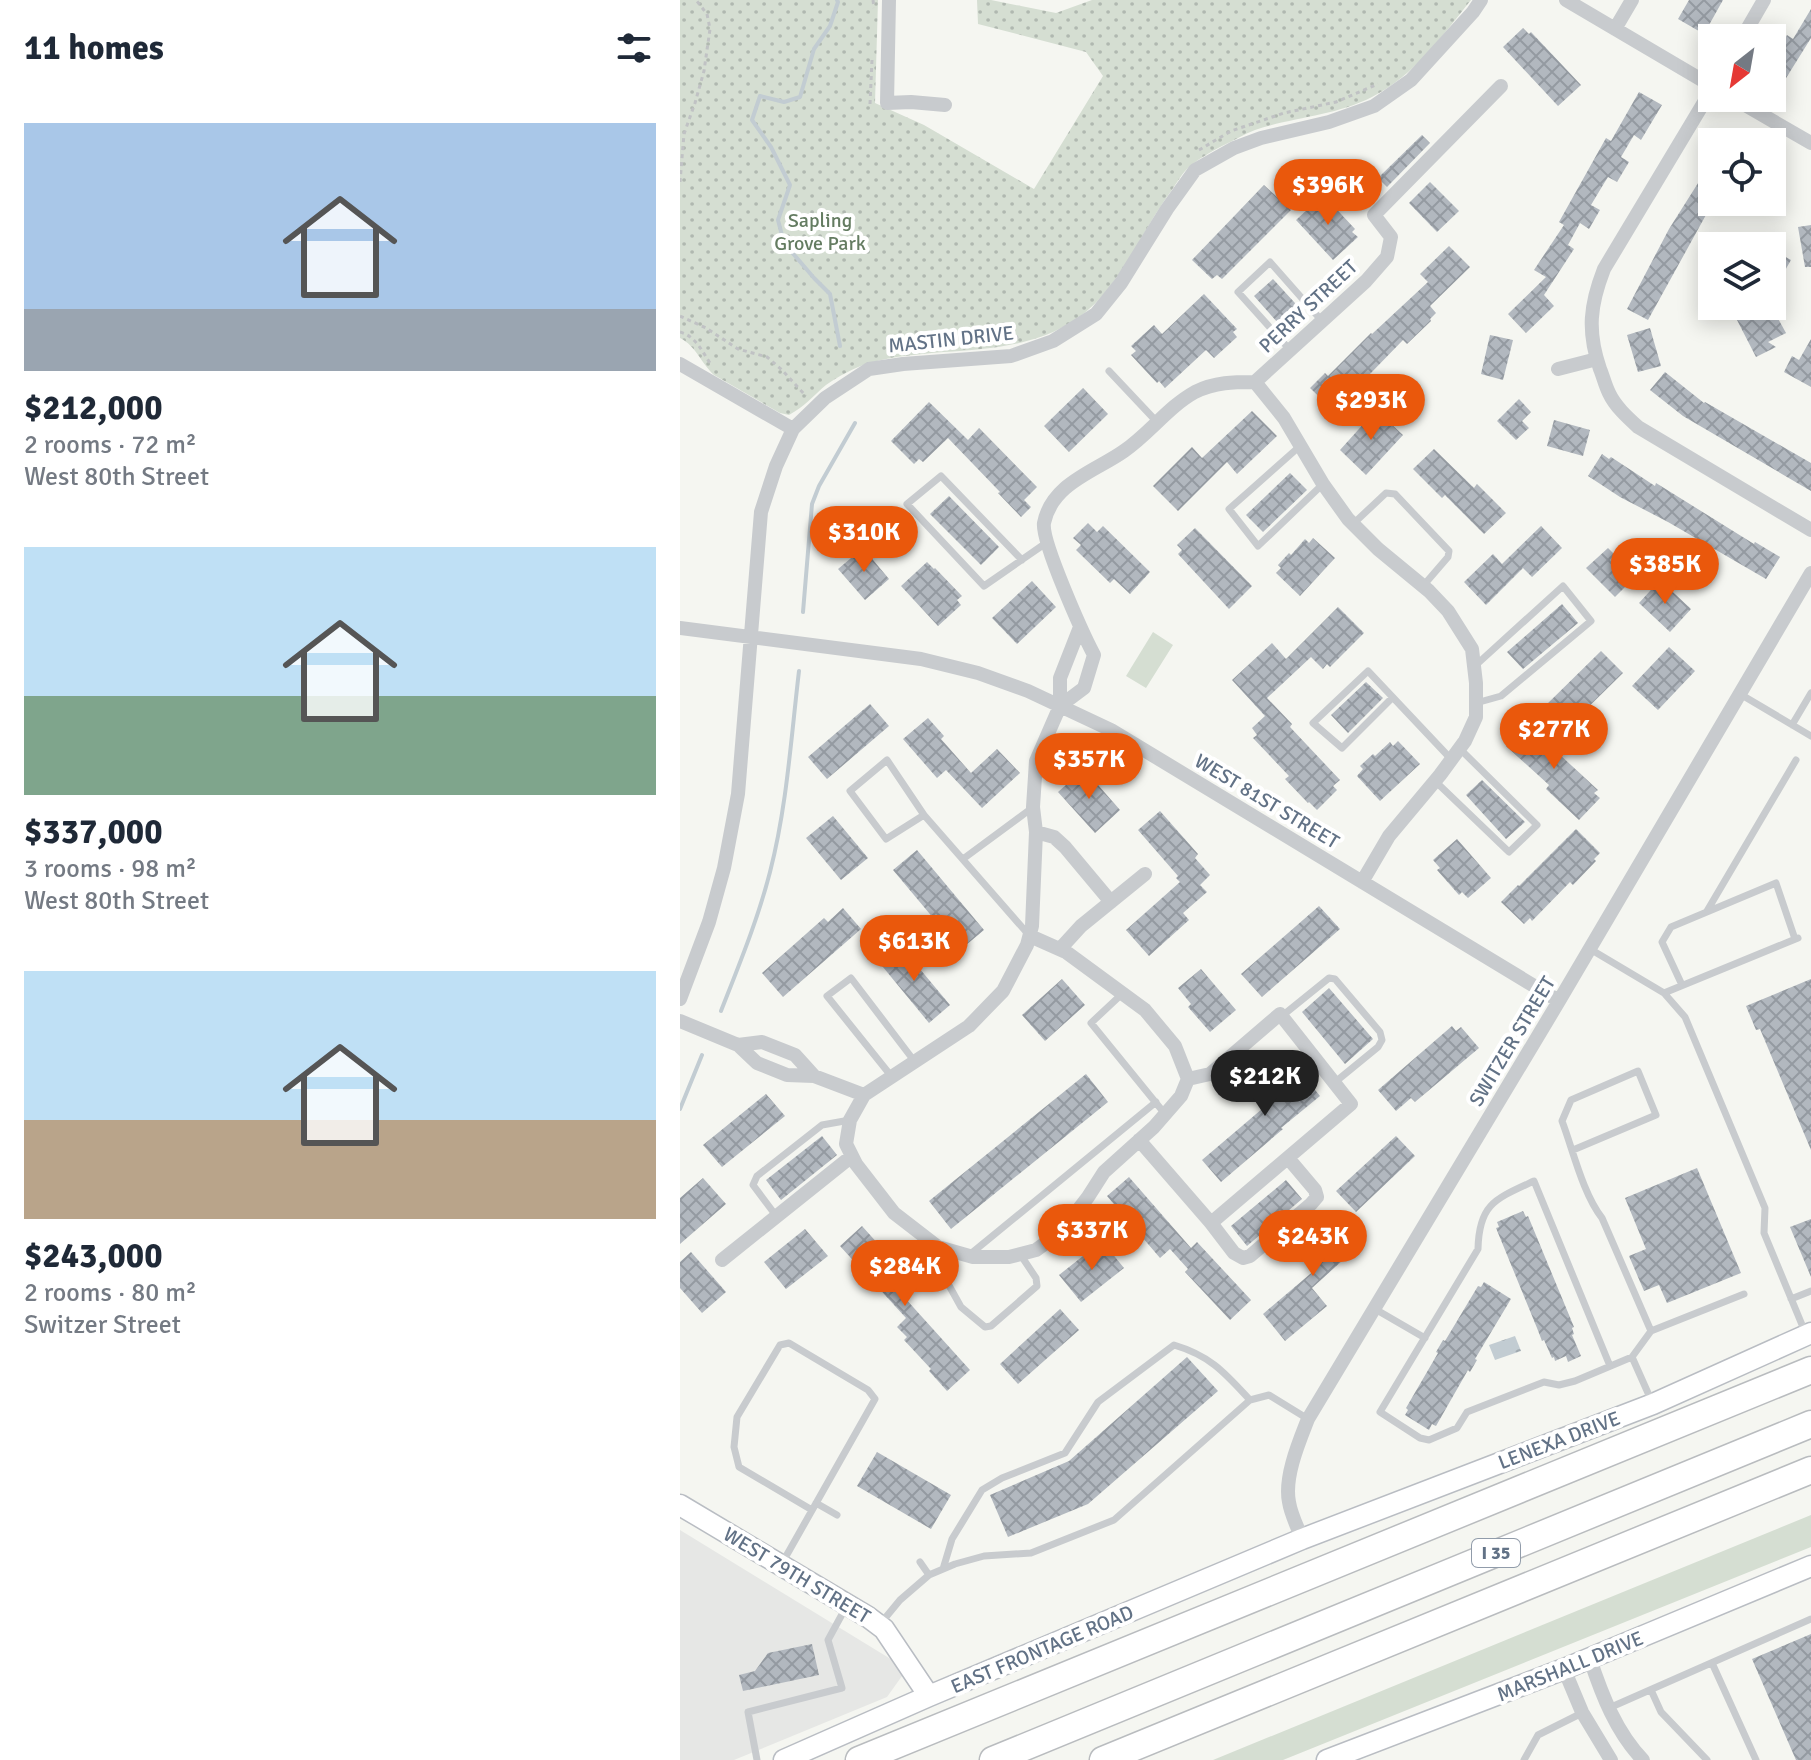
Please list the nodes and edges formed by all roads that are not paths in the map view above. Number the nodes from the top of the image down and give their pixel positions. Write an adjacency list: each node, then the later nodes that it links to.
1 (889, 0): 10 (street)
2 (1481, 0): 22 (street, MASTIN DRIVE)
3 (1566, 0): 7 (street)
4 (1632, 0): 7 (street)
5 (1764, 0): 6 (street)
6 (1750, 24)
7 (1615, 29): 8 (street)
8 (1698, 79)
9 (1501, 86): 14 (street, PERRY STREET)
10 (945, 105)
11 (1698, 111): 16 (street)
12 (1757, 112): 13 (street)
13 (1811, 143)
14 (1322, 321): 15 (street, PERRY STREET); 15 (lane)
15 (1291, 351): 20 (street, PERRY STREET)
16 (1597, 359): 18 (street); 26 (street)
17 (680, 364): 22 (street)
18 (1558, 369)
19 (1109, 371): 21 (lane)
20 (1255, 382): 21 (street, PERRY STREET); 23 (street)
21 (1157, 422): 27 (street, PERRY STREET)
22 (793, 429): 33 (street, MASTIN DRIVE)
23 (1300, 446): 24 (street); 24 (lane)
24 (1323, 484): 25 (street)
25 (1353, 524): 30 (street); 30 (lane)
26 (1811, 530)
27 (1048, 541): 28 (lane); 31 (street, PERRY STREET)
28 (1022, 560): 28 (lane)
29 (1811, 573): 36 (street, SWITZER STREET)
30 (1423, 586): 34 (street)
31 (1080, 627): 39 (street, PERRY STREET); 39 (street, PERRY STREET)
32 (680, 628): 33 (street, WEST 81ST STREET)
33 (751, 638): 39 (street, WEST 81ST STREET); 59 (street, MASTIN DRIVE)
34 (1474, 666): 38 (street); 38 (lane)
35 (1811, 693): 40 (lane)
36 (1740, 694): 40 (lane); 55 (street, SWITZER STREET)
37 (1392, 698): 37 (lane); 42 (lane)
38 (1476, 703): 42 (street)
39 (1060, 706): 45 (street, PERRY STREET); 50 (street, WEST 81ST STREET)
40 (1792, 725): 41 (lane)
41 (1811, 736)
42 (1456, 754): 44 (street); 44 (lane)
43 (1796, 760): 52 (lane)
44 (1435, 781): 50 (street)
45 (1033, 807): 47 (street, PERRY STREET); 48 (lane)
46 (924, 815): 46 (lane); 48 (lane)
47 (1036, 832): 51 (street); 53 (street, PERRY STREET)
48 (963, 859): 53 (lane)
49 (1145, 874): 51 (street)
50 (1362, 882): 60 (street, WEST 81ST STREET)
51 (1111, 902): 54 (street)
52 (1706, 913): 56 (lane); 56 (lane)
53 (1030, 936): 54 (street); 64 (street, PERRY STREET)
54 (1060, 949): 57 (street)
55 (1590, 949): 58 (lane); 60 (street, SWITZER STREET)
56 (1682, 985): 58 (lane)
57 (1123, 993): 67 (street); 70 (lane)
58 (1664, 993): 84 (lane)
59 (680, 999)
60 (1559, 1001): 85 (street, SWITZER STREET)
61 (1282, 1016): 67 (street); 68 (street); 68 (lane)
62 (680, 1021): 63 (street)
63 (738, 1045): 65 (street); 65 (street)
64 (915, 1062): 66 (street, PERRY STREET); 66 (lane)
65 (814, 1076): 69 (street)
66 (892, 1077): 69 (street, PERRY STREET)
67 (1188, 1079): 70 (street)
68 (1334, 1083): 75 (street)
69 (864, 1095): 71 (street)
70 (1160, 1108): 72 (street); 80 (lane)
71 (850, 1120): 74 (street); 76 (lane)
72 (1139, 1140): 77 (street); 79 (street)
73 (1573, 1150): 73 (lane); 86 (lane)
74 (852, 1156): 76 (street); 78 (street)
75 (1288, 1158): 77 (street); 77 (street)
76 (777, 1217): 81 (street)
77 (1211, 1223)
78 (951, 1251): 79 (lane); 80 (street)
79 (1020, 1254): 80 (street)
80 (968, 1256)
81 (722, 1260)
82 (1811, 1291): 84 (lane)
83 (1744, 1294): 86 (lane)
84 (1791, 1299): 87 (lane)
85 (1375, 1309): 88 (lane); 94 (street, SWITZER STREET)
86 (1651, 1331): 89 (lane)
87 (1809, 1334): 93 (street, LENEXA DRIVE)
88 (1425, 1338): 90 (lane); 90 (lane)
89 (1632, 1357): 90 (lane); 93 (lane)
90 (1610, 1366)
91 (1811, 1370): 118 (highway)
92 (1250, 1400): 94 (lane); 104 (lane); 104 (lane)
93 (1653, 1404): 100 (street, LENEXA DRIVE)
94 (1308, 1419): 100 (street, SWITZER STREET)
95 (1811, 1424): 119 (highway, I 35)
96 (1811, 1470): 120 (highway, I 35)
97 (680, 1505): 102 (street, WEST 79TH STREET)
98 (814, 1507): 98 (lane); 99 (lane); 102 (lane)
99 (837, 1515)
100 (1302, 1539): 113 (street, EAST FRONTAGE ROAD)
101 (920, 1562): 105 (lane)
102 (781, 1565): 106 (street, WEST 79TH STREET)
103 (1811, 1566): 109 (street, MARSHALL DRIVE)
104 (943, 1569): 105 (lane)
105 (929, 1575): 108 (lane)
106 (848, 1604): 108 (street, WEST 79TH STREET); 116 (lane)
107 (1811, 1619): 110 (lane)
108 (879, 1625): 113 (street, WEST 79TH STREET)
109 (1590, 1659): 111 (street, MARSHALL DRIVE); 114 (street)
110 (1712, 1663): 112 (lane); 126 (lane)
111 (1564, 1669): 115 (street); 121 (street, MARSHALL DRIVE)
112 (1651, 1690): 114 (lane); 125 (lane)
113 (929, 1696): 117 (street, EAST FRONTAGE ROAD)
114 (1609, 1708): 124 (street)
115 (1582, 1712): 122 (lane); 123 (street)
116 (757, 1760)
117 (784, 1760)
118 (859, 1760)
119 (993, 1760)
120 (1103, 1760)
121 (1327, 1760)
122 (1524, 1760)
123 (1611, 1760)
124 (1643, 1760)
125 (1707, 1760)
126 (1756, 1760)

